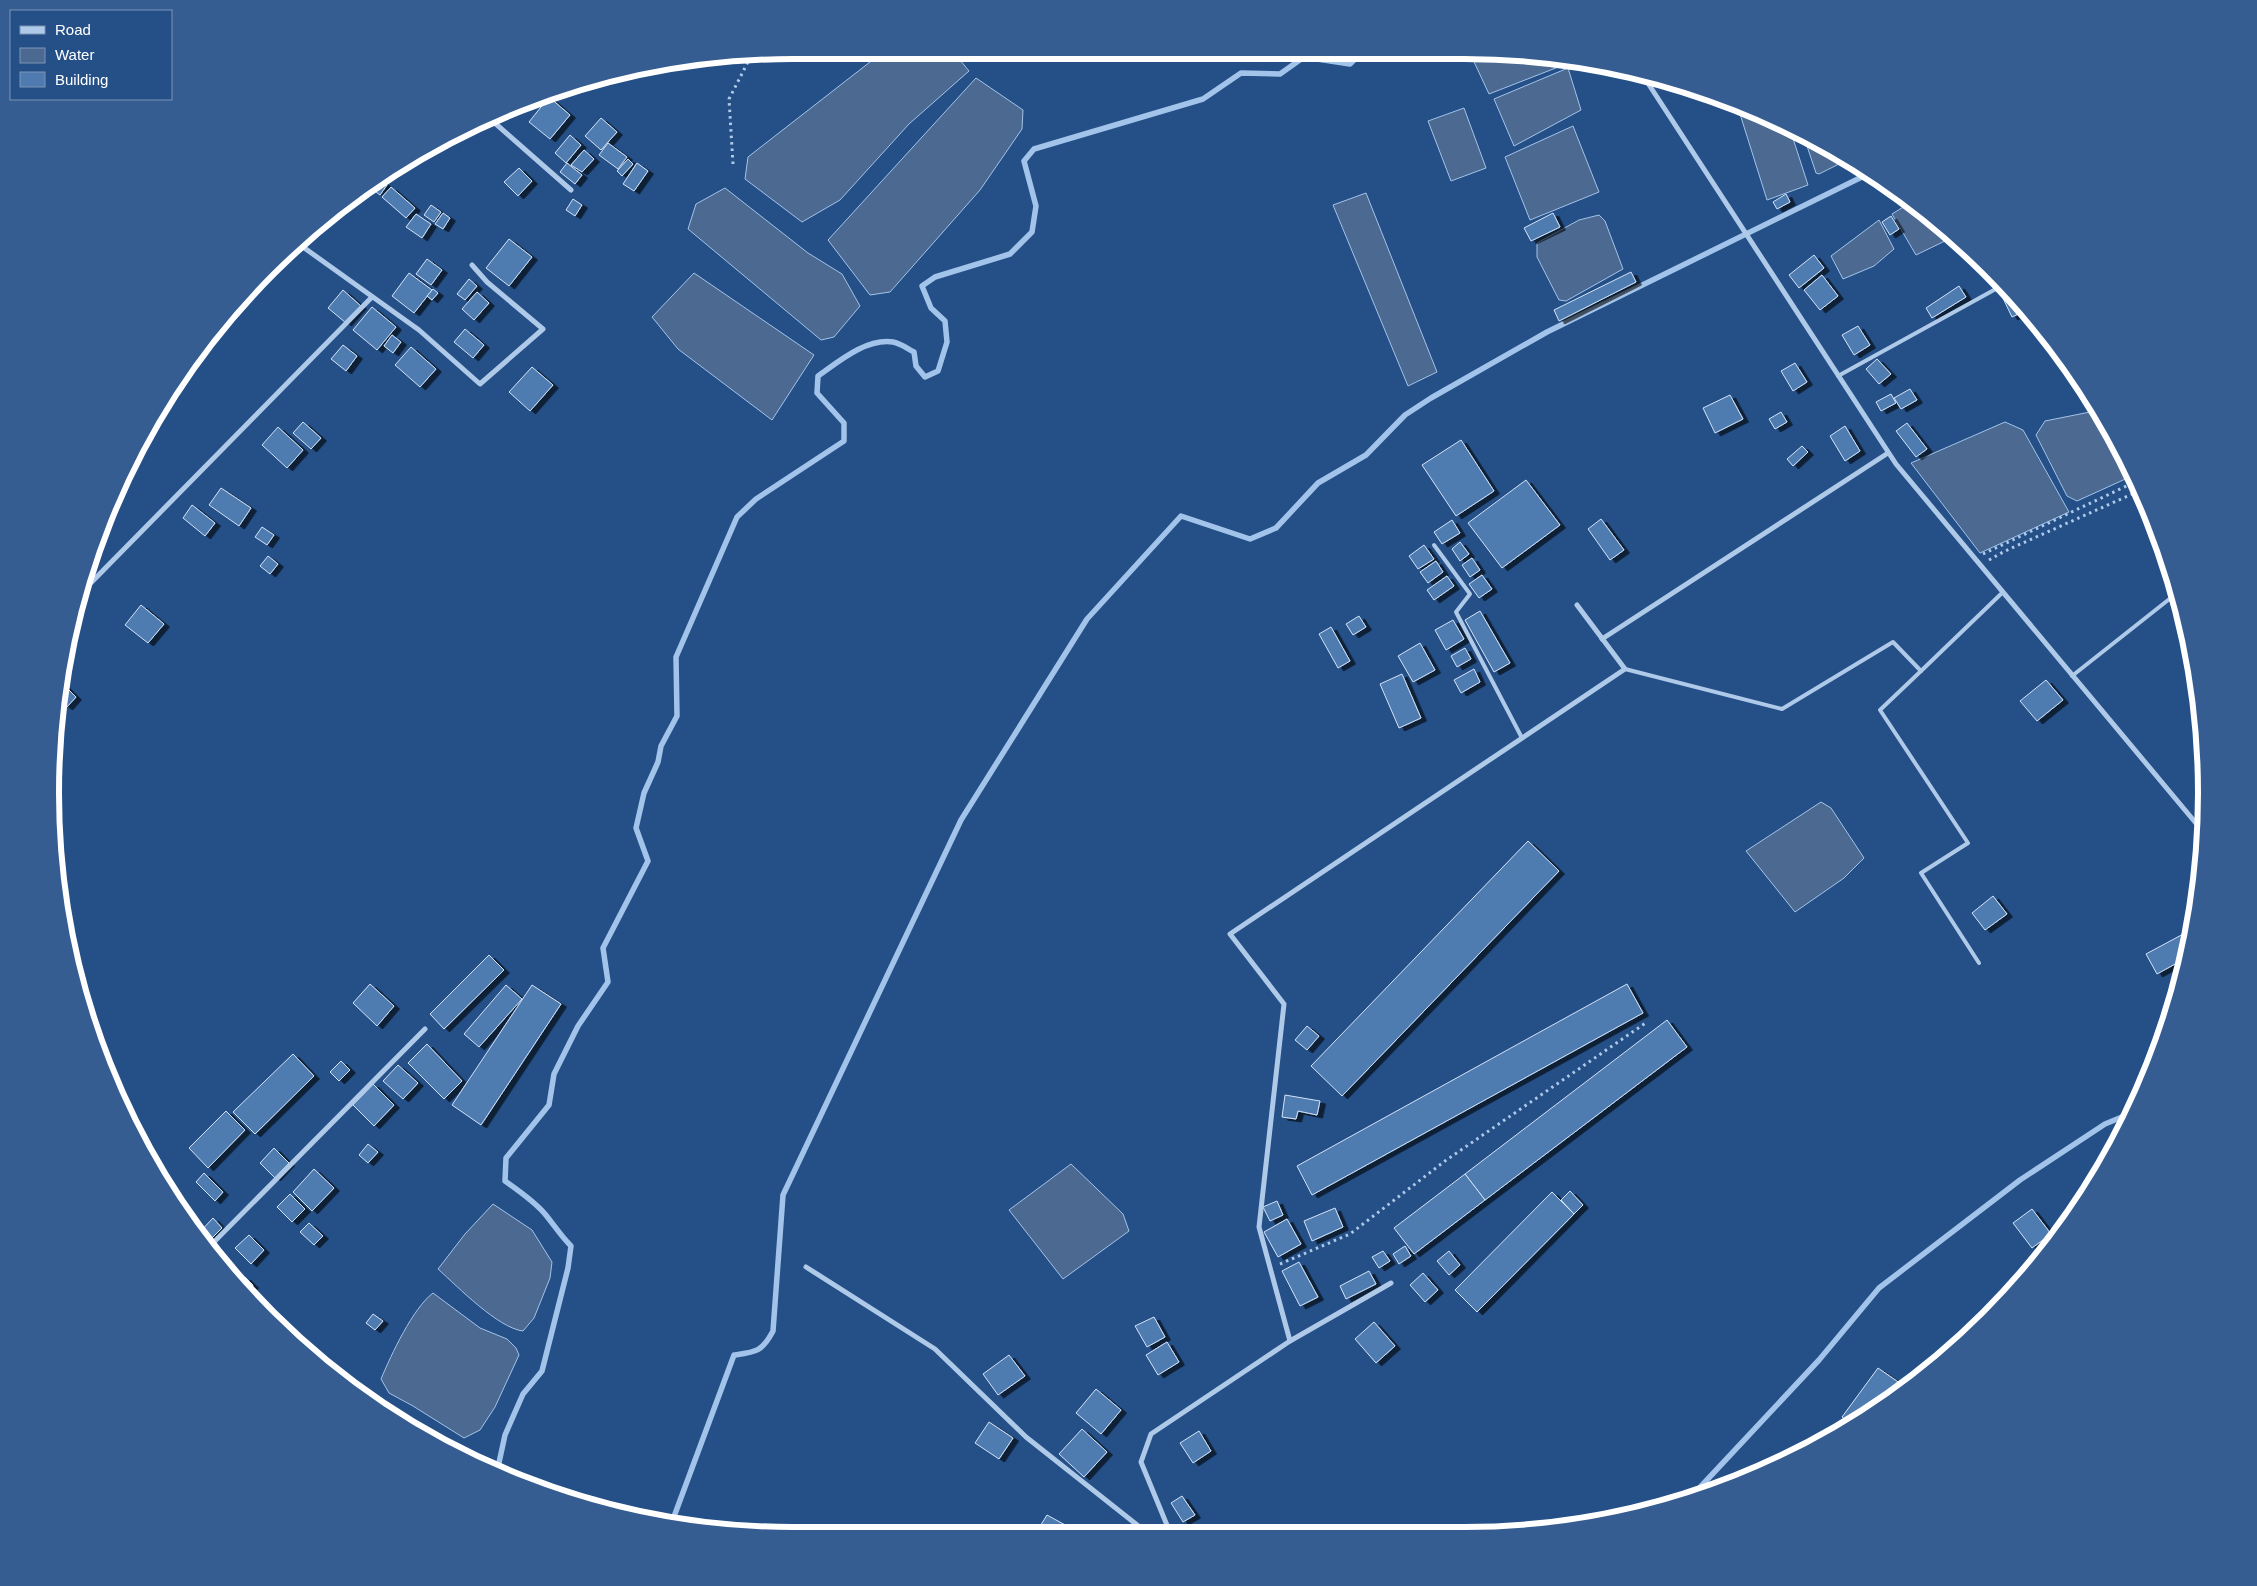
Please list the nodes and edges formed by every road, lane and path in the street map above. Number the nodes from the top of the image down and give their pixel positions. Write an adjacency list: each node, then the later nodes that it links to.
1 (749, 60): 4 (path)
2 (1647, 82): 10 (street)
3 (494, 123): 5 (street)
4 (733, 164)
5 (572, 190)
6 (303, 247): 9 (street)
7 (472, 265): 9 (street)
8 (1997, 288): 10 (lane)
9 (372, 297): 17 (street)
10 (1838, 376): 11 (street)
11 (1888, 453): 15 (street); 21 (street)
12 (2130, 484): 15 (path)
13 (2134, 493): 16 (path)
14 (1434, 545): 25 (lane)
15 (1974, 558): 16 (street)
16 (1980, 566): 18 (street)
17 (90, 584)
18 (2002, 592): 23 (lane); 24 (street)
19 (2171, 597): 24 (lane)
20 (1577, 605): 21 (street)
21 (1602, 639): 22 (street)
22 (1625, 669): 23 (lane); 25 (street)
23 (1921, 672): 27 (lane)
24 (2072, 676): 26 (street)
25 (1522, 738): 32 (street)
26 (2197, 825)
27 (1978, 963)
28 (1647, 1022): 32 (path)
29 (425, 1029): 30 (street)
30 (213, 1243)
31 (806, 1267): 35 (street)
32 (1270, 1268): 34 (street)
33 (1391, 1283): 34 (street)
34 (1290, 1341): 36 (street)
35 (1140, 1527)
36 (1168, 1527)

